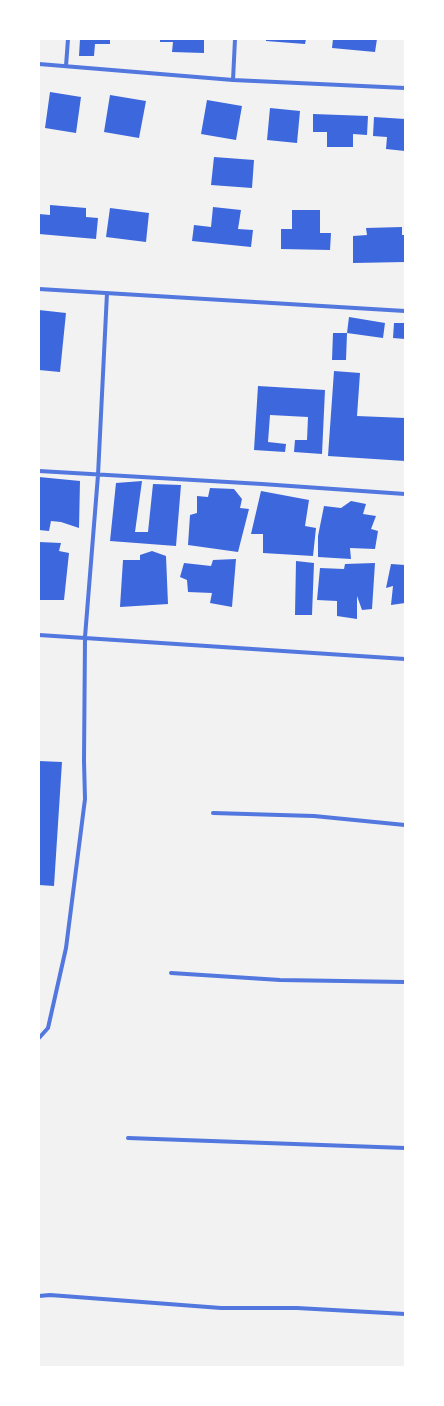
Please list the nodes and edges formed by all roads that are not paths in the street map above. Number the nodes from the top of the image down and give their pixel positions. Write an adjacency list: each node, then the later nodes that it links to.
1 (68, 39): 4 (street)
2 (235, 39): 5 (street)
3 (39, 64): 4 (street)
4 (66, 66): 5 (street)
5 (233, 80): 6 (street)
6 (405, 88)
7 (39, 289): 8 (street)
8 (107, 293): 9 (street); 11 (street)
9 (405, 311)
10 (39, 471): 11 (street)
11 (98, 475): 12 (street); 14 (street)
12 (405, 494)
13 (39, 635): 14 (street)
14 (85, 637): 15 (street); 20 (street)
15 (405, 659)
16 (213, 813): 17 (street)
17 (405, 825)
18 (171, 973): 19 (street)
19 (405, 982)
20 (39, 1038)
21 (128, 1138): 22 (street)
22 (405, 1148)
23 (39, 1296): 24 (street)
24 (405, 1314)

